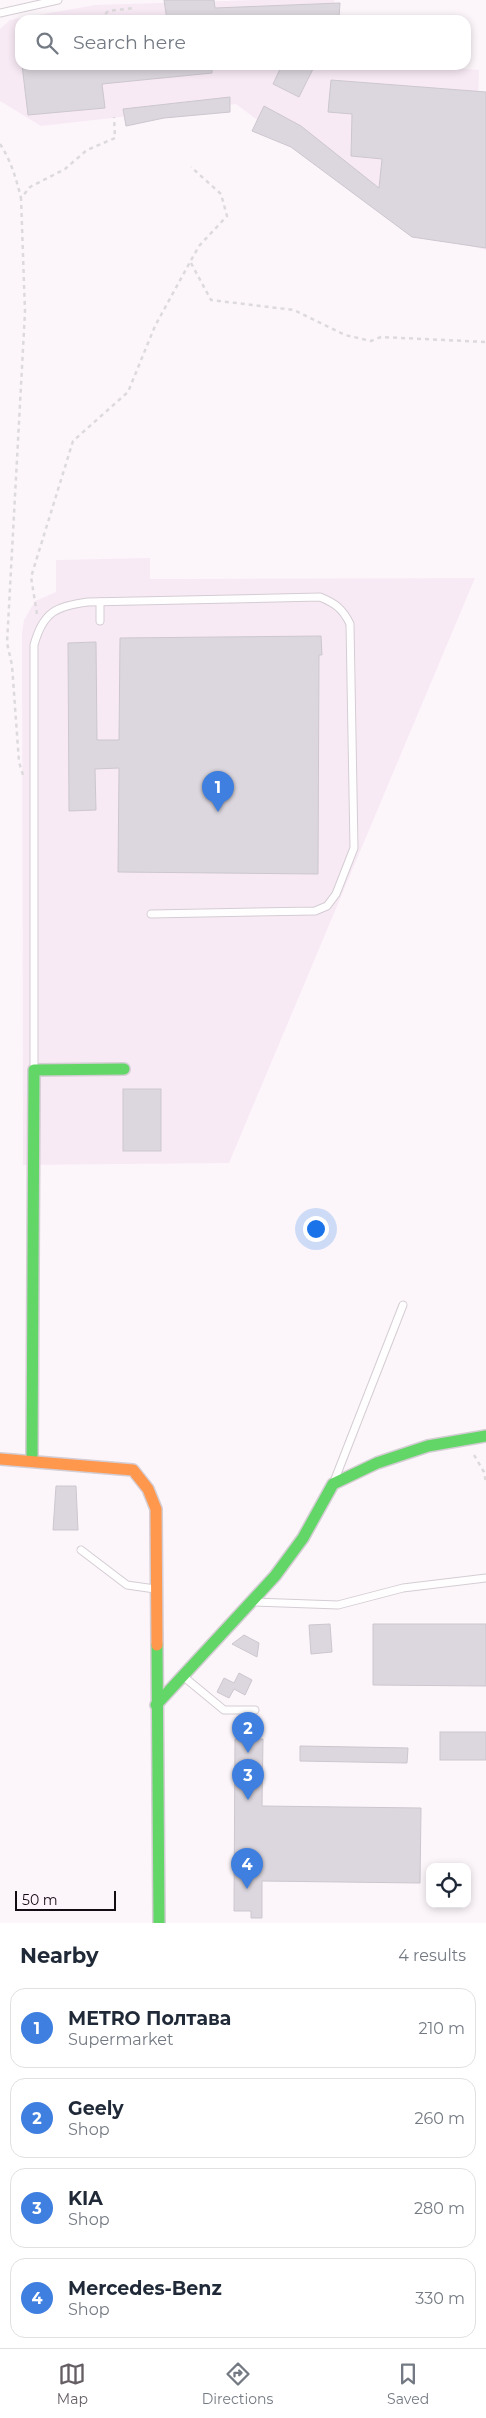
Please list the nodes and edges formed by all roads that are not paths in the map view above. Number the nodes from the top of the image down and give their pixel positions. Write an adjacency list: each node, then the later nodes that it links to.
1 (58, 0): 2 (lane)
2 (0, 13)
3 (100, 602): 4 (lane); 5 (lane); 7 (lane)
4 (100, 621)
5 (151, 914)
6 (124, 1069): 7 (street)
7 (34, 1070): 11 (street)
8 (404, 1305): 12 (lane)
9 (486, 1436): 12 (street)
10 (0, 1459): 11 (street)
11 (32, 1461): 15 (street)
12 (333, 1484): 16 (street)
13 (81, 1550): 15 (lane)
14 (486, 1578): 16 (lane)
15 (156, 1589): 18 (street)
16 (252, 1602): 17 (street)
17 (183, 1676): 18 (street); 19 (lane)
18 (156, 1705): 20 (street)
19 (255, 1710)
20 (159, 1923)

